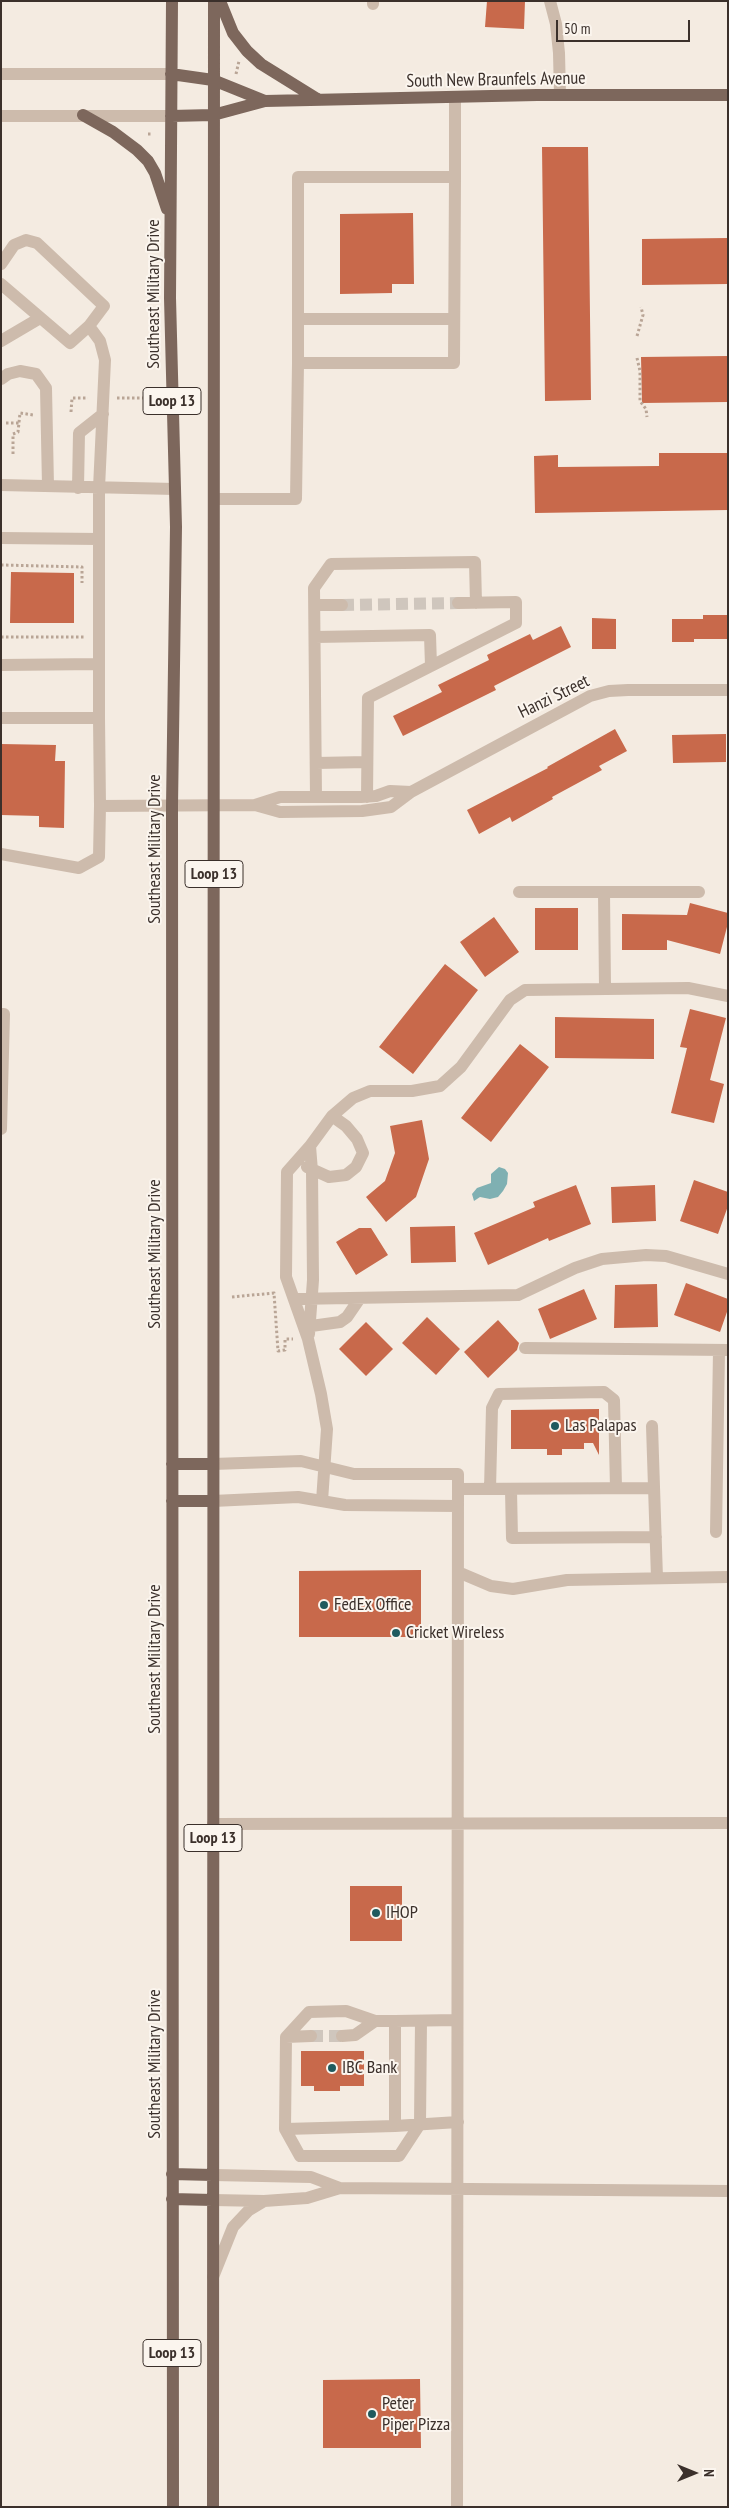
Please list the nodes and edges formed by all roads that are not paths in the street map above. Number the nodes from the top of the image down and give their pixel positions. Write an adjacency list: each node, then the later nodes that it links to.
1 (172, 1): 6 (main road, Southeast Military Drive / Loop 13)
2 (214, 1): 7 (main road, Loop 13)
3 (220, 1): 11 (main road)
4 (550, 1): 8 (street)
5 (1, 74): 6 (street, South New Braunfels Avenue)
6 (171, 74): 7 (main road, South New Braunfels Avenue); 16 (main road, Southeast Military Drive / Loop 13)
7 (213, 80): 12 (main road, South New Braunfels Avenue); 14 (main road, Loop 13)
8 (560, 95): 9 (main road, South New Braunfels Avenue); 10 (main road, South New Braunfels Avenue)
9 (728, 95)
10 (455, 97): 11 (main road, South New Braunfels Avenue); 17 (street)
11 (319, 100): 12 (main road, South New Braunfels Avenue)
12 (265, 101): 14 (main road, South New Braunfels Avenue)
13 (83, 115): 15 (street, South New Braunfels Avenue); 16 (street, South New Braunfels Avenue); 18 (main road)
14 (213, 115): 16 (main road, South New Braunfels Avenue); 34 (main road, Loop 13)
15 (1, 116)
16 (171, 116): 18 (main road, Southeast Military Drive / Loop 13)
17 (455, 177): 22 (street); 23 (street)
18 (170, 218): 33 (main road, Southeast Military Drive / Loop 13)
19 (1, 264): 24 (street)
20 (1, 284): 21 (street)
21 (40, 318): 24 (street); 25 (street)
22 (454, 318): 23 (street); 26 (street)
23 (298, 319): 26 (street)
24 (89, 326): 28 (street)
25 (1, 341)
26 (298, 363): 34 (street)
27 (1, 379): 30 (street)
28 (103, 414): 31 (street); 32 (street)
29 (1, 485): 30 (street)
30 (48, 486): 31 (street)
31 (78, 488): 32 (street)
32 (99, 488): 33 (street); 36 (street)
33 (175, 489): 55 (main road, Southeast Military Drive / Loop 13)
34 (214, 499): 56 (main road, Loop 13)
35 (1, 538): 36 (street)
36 (99, 538): 42 (street)
37 (458, 603): 38 (street)
38 (476, 603): 39 (street); 44 (street)
39 (315, 605): 40 (street); 41 (street)
40 (342, 605)
41 (315, 637): 44 (street); 49 (street)
42 (99, 664): 43 (street); 47 (street)
43 (1, 665)
44 (431, 666): 48 (street)
45 (728, 690): 50 (street, Hanzi Street)
46 (1, 718): 47 (street)
47 (99, 718): 54 (street)
48 (367, 762): 49 (street); 51 (street)
49 (316, 763): 52 (street)
50 (411, 792): 51 (street, Hanzi Street); 53 (street, Hanzi Street)
51 (367, 796): 52 (street, Hanzi Street)
52 (316, 797): 53 (street, Hanzi Street)
53 (255, 805): 56 (street, Hanzi Street)
54 (100, 806): 55 (street, Hanzi Street); 57 (street)
55 (172, 806): 56 (street, Hanzi Street); 77 (main road, Southeast Military Drive / Loop 13)
56 (214, 806): 78 (main road, Loop 13)
57 (1, 854)
58 (519, 892): 59 (street)
59 (604, 892): 60 (street); 61 (street)
60 (699, 892)
61 (605, 988): 62 (street); 64 (street)
62 (728, 996)
63 (2, 1014): 65 (street)
64 (332, 1116): 66 (street); 68 (street)
65 (1, 1129)
66 (310, 1146): 67 (street); 68 (street)
67 (297, 1160): 68 (street); 72 (street)
68 (312, 1171): 70 (street)
69 (728, 1274): 71 (street)
70 (312, 1297): 71 (street); 72 (street); 73 (street)
71 (360, 1298): 73 (street)
72 (294, 1299): 73 (street)
73 (307, 1331): 79 (street)
74 (525, 1348): 75 (street)
75 (723, 1351): 89 (street)
76 (652, 1426): 81 (street)
77 (172, 1464): 78 (main road); 85 (main road, Southeast Military Drive / Loop 13)
78 (213, 1464): 79 (street); 86 (main road, Loop 13)
79 (324, 1467): 82 (street); 87 (street)
80 (616, 1488): 81 (street); 83 (street); 84 (street)
81 (654, 1488): 90 (street)
82 (458, 1489): 83 (street); 88 (street)
83 (490, 1489): 84 (street)
84 (511, 1490): 90 (street)
85 (172, 1501): 86 (main road); 108 (main road, Southeast Military Drive / Loop 13)
86 (213, 1501): 87 (street); 95 (main road, Loop 13)
87 (322, 1501): 88 (street)
88 (458, 1506): 91 (street)
89 (716, 1532)
90 (656, 1537): 93 (street)
91 (458, 1572): 93 (street); 96 (street)
92 (728, 1576): 93 (street)
93 (657, 1578)
94 (728, 1823): 96 (street)
95 (213, 1824): 96 (street); 109 (main road, Loop 13)
96 (457, 1824): 97 (street)
97 (457, 2020): 100 (street); 104 (street)
98 (375, 2021): 99 (street); 102 (street); 103 (street)
99 (395, 2021): 100 (street); 106 (street)
100 (421, 2021): 105 (street)
101 (311, 2036): 103 (street)
102 (342, 2036)
103 (286, 2037): 107 (street)
104 (458, 2122): 105 (street); 111 (street)
105 (420, 2124): 106 (street); 107 (street)
106 (395, 2126): 107 (street)
107 (284, 2129)
108 (172, 2174): 109 (main road); 113 (main road, Southeast Military Drive / Loop 13)
109 (213, 2175): 110 (street); 114 (main road, Loop 13)
110 (340, 2188): 111 (street); 115 (street)
111 (457, 2189): 112 (street); 119 (street)
112 (728, 2192)
113 (172, 2199): 114 (main road); 117 (main road, Southeast Military Drive / Loop 13)
114 (213, 2200): 115 (street); 116 (main road, Loop 13)
115 (264, 2201): 116 (street)
116 (212, 2279): 118 (main road, Loop 13)
117 (172, 2507)
118 (213, 2507)
119 (457, 2507)

